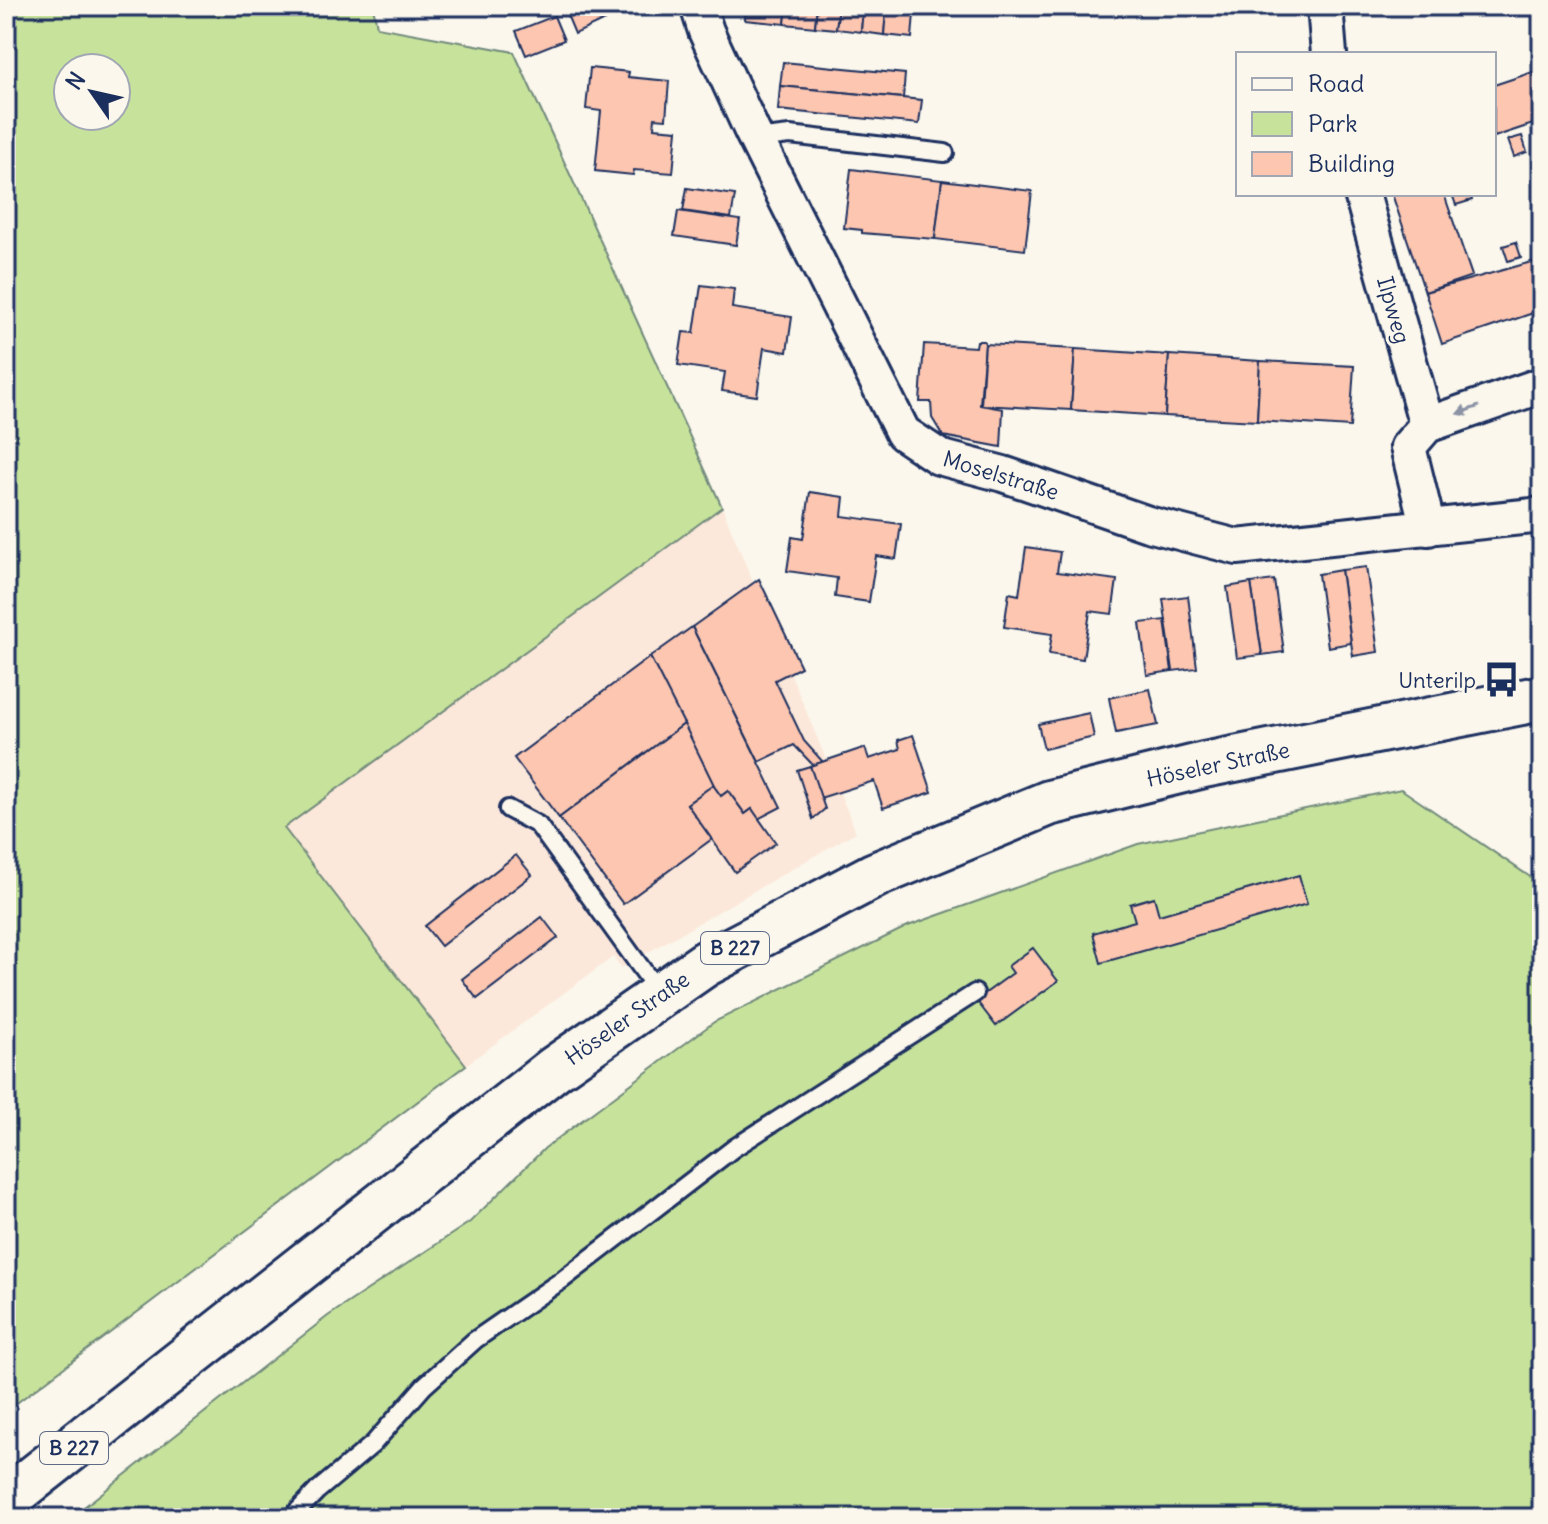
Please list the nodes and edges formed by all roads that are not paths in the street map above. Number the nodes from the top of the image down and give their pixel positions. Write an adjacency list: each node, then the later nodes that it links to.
1 (698, 6): 4 (street, Moselstraße)
2 (1325, 6): 3 (street)
3 (1329, 52)
4 (756, 139): 5 (lane); 10 (street, Moselstraße)
5 (945, 153)
6 (1363, 196): 8 (street, Ilpweg)
7 (1542, 385): 8 (street, one-way to 8)
8 (1427, 425): 10 (street)
9 (1542, 515): 10 (street, Moselstraße)
10 (1428, 528)
11 (1542, 698): 14 (main road, Höseler Straße / B 227)
12 (508, 809): 14 (lane)
13 (975, 993): 16 (lane)
14 (661, 995): 15 (main road, Höseler Straße / B 227)
15 (6, 1500)
16 (291, 1518)

